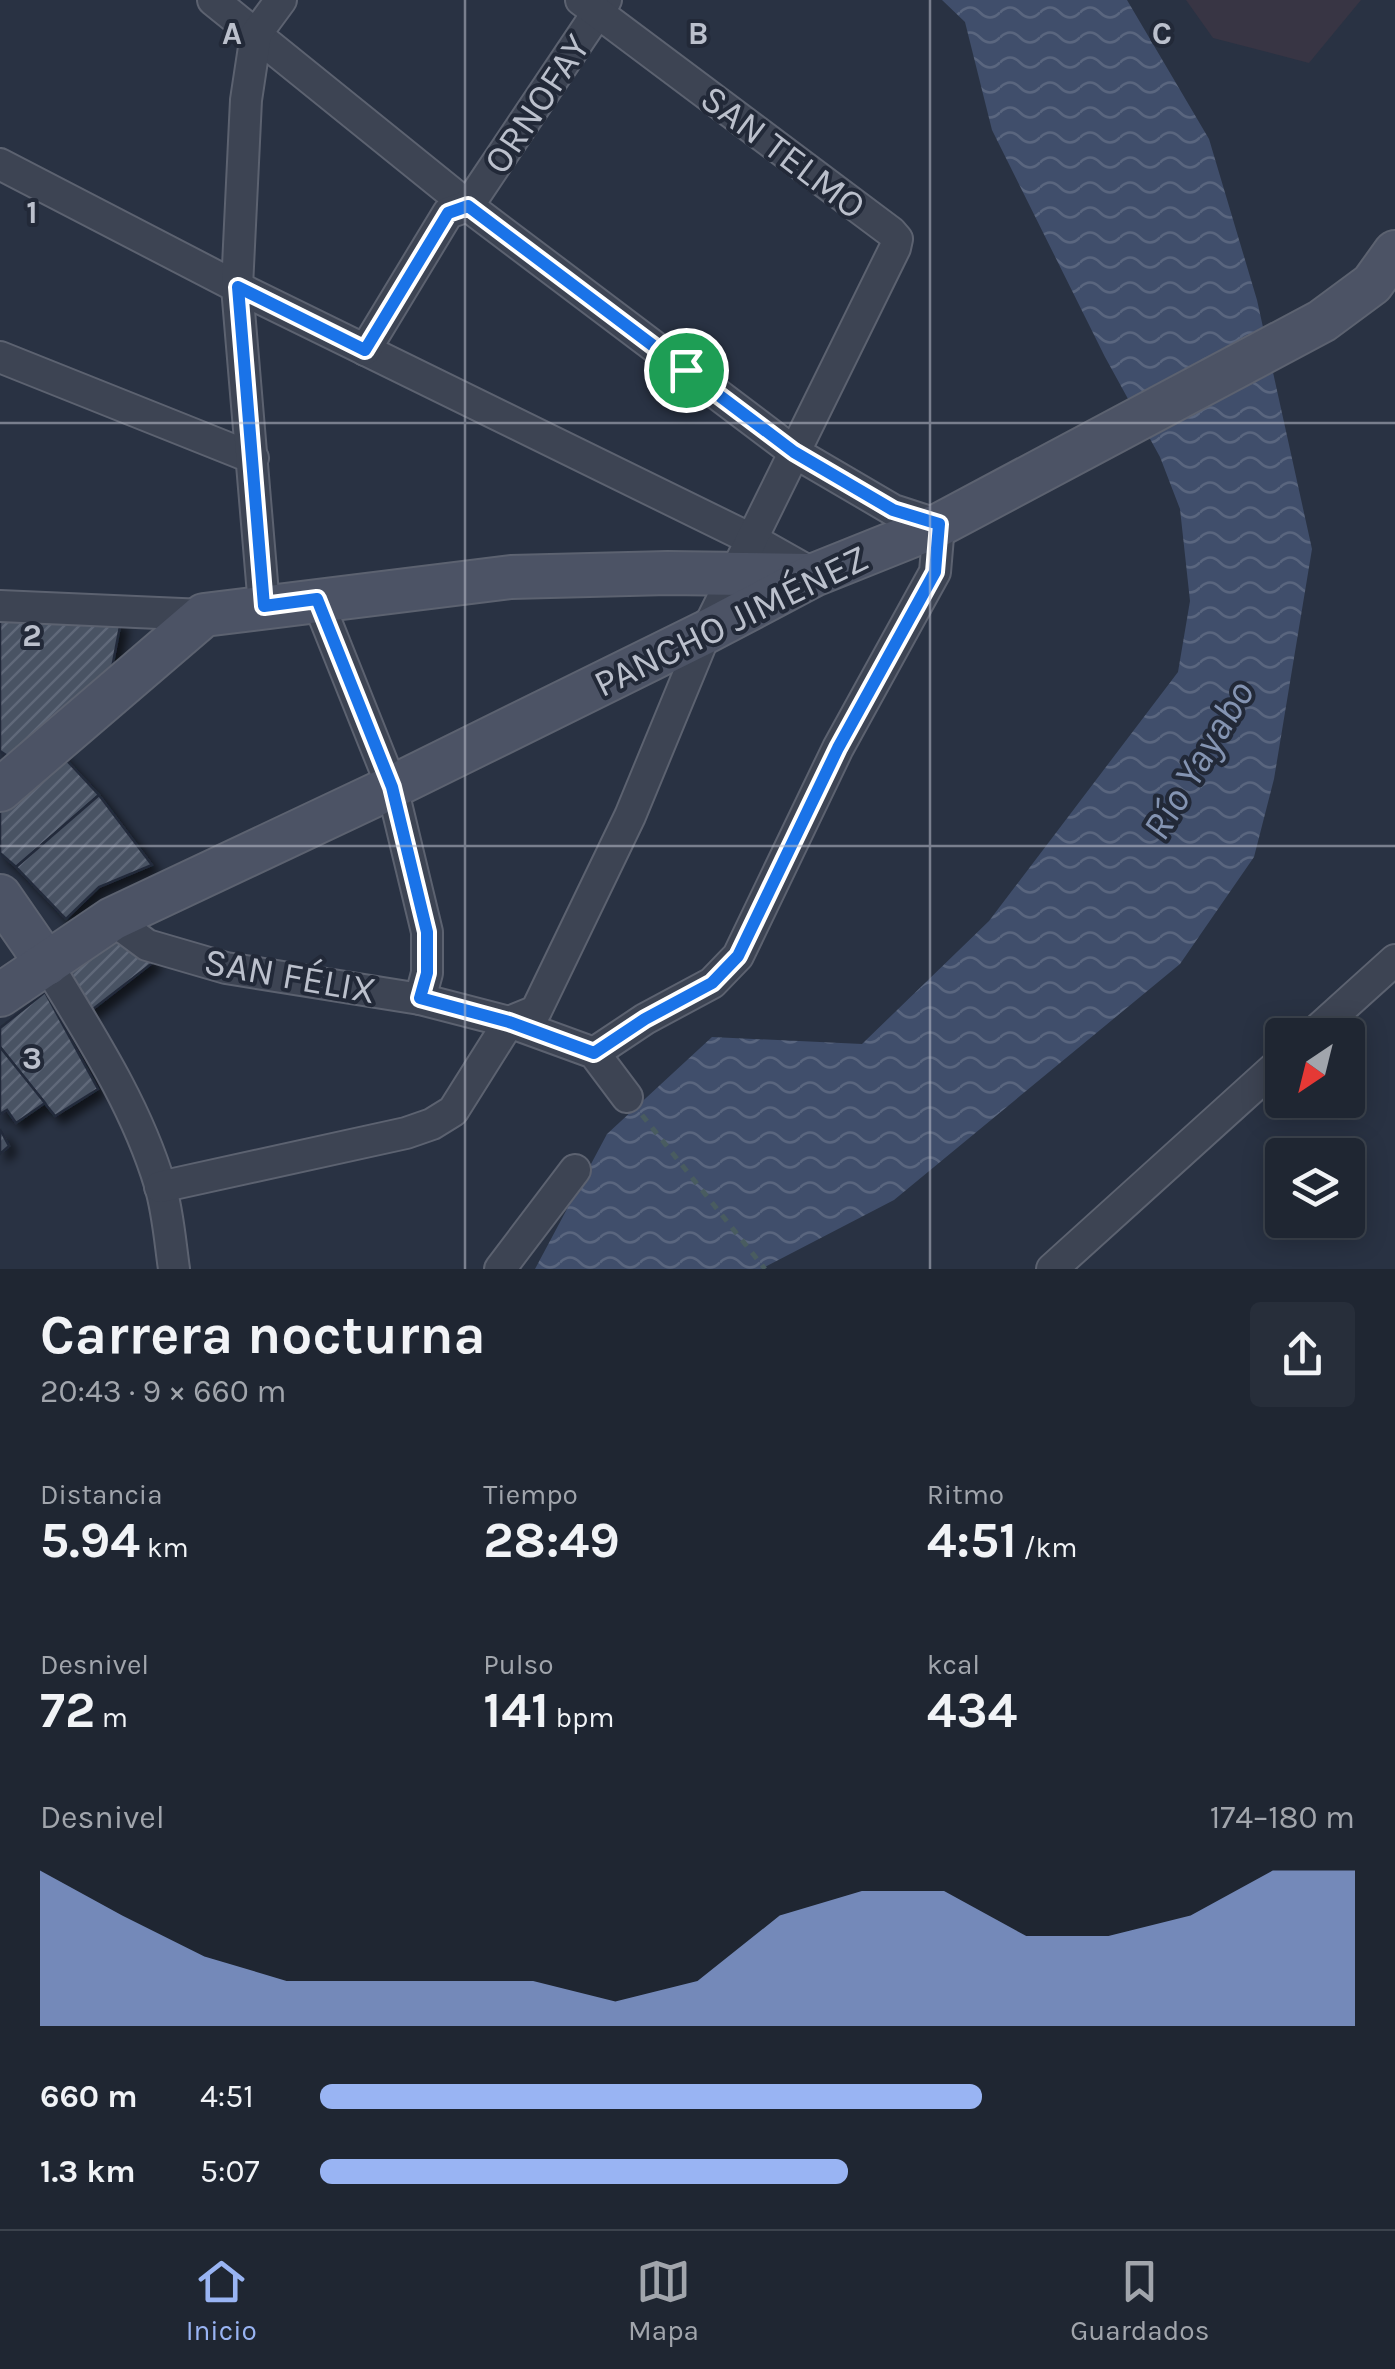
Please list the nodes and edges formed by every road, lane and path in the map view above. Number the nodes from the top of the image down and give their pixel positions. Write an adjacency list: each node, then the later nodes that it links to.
1 (213, 0): 4 (street)
2 (280, 0): 4 (street)
3 (594, 5): 6 (street, ORNOFAY); 11 (street, SAN TELMO)
4 (256, 34): 6 (street); 8 (street)
5 (0, 164): 8 (street)
6 (468, 206): 9 (street, ORNOFAY); 11 (street)
7 (1395, 252): 13 (main road, PANCHO JIMÉNEZ)
8 (238, 287): 9 (street); 12 (street)
9 (365, 350): 14 (street)
10 (0, 357): 12 (street)
11 (794, 452): 13 (street); 14 (street)
12 (253, 458): 18 (street)
13 (939, 524): 15 (main road, PANCHO JIMÉNEZ); 31 (street)
14 (744, 557): 15 (main road); 16 (main road); 20 (street)
15 (814, 575): 20 (main road, PANCHO JIMÉNEZ)
16 (317, 599): 18 (main road); 21 (street)
17 (0, 606): 19 (street)
18 (264, 606): 19 (main road)
19 (204, 614): 22 (main road)
20 (706, 632): 21 (main road, PANCHO JIMÉNEZ); 30 (street)
21 (392, 787): 24 (main road, PANCHO JIMÉNEZ); 28 (street)
22 (0, 790)
23 (0, 896): 26 (main road)
24 (112, 919): 26 (main road, PANCHO JIMÉNEZ); 28 (street, SAN FÉLIX)
25 (1395, 960): 29 (street)
26 (47, 964): 27 (main road, PANCHO JIMÉNEZ); 35 (street)
27 (0, 995)
28 (420, 998): 30 (street, SAN FÉLIX)
29 (1331, 1018)
30 (509, 1022): 31 (street, SAN FÉLIX); 35 (street)
31 (594, 1053): 33 (street)
32 (1265, 1078): 36 (street)
33 (628, 1096): 39 (path)
34 (575, 1170): 38 (street)
35 (160, 1188): 37 (street)
36 (1087, 1258): 40 (street)
37 (174, 1269)
38 (500, 1269)
39 (765, 1269)
40 (1052, 1269)

